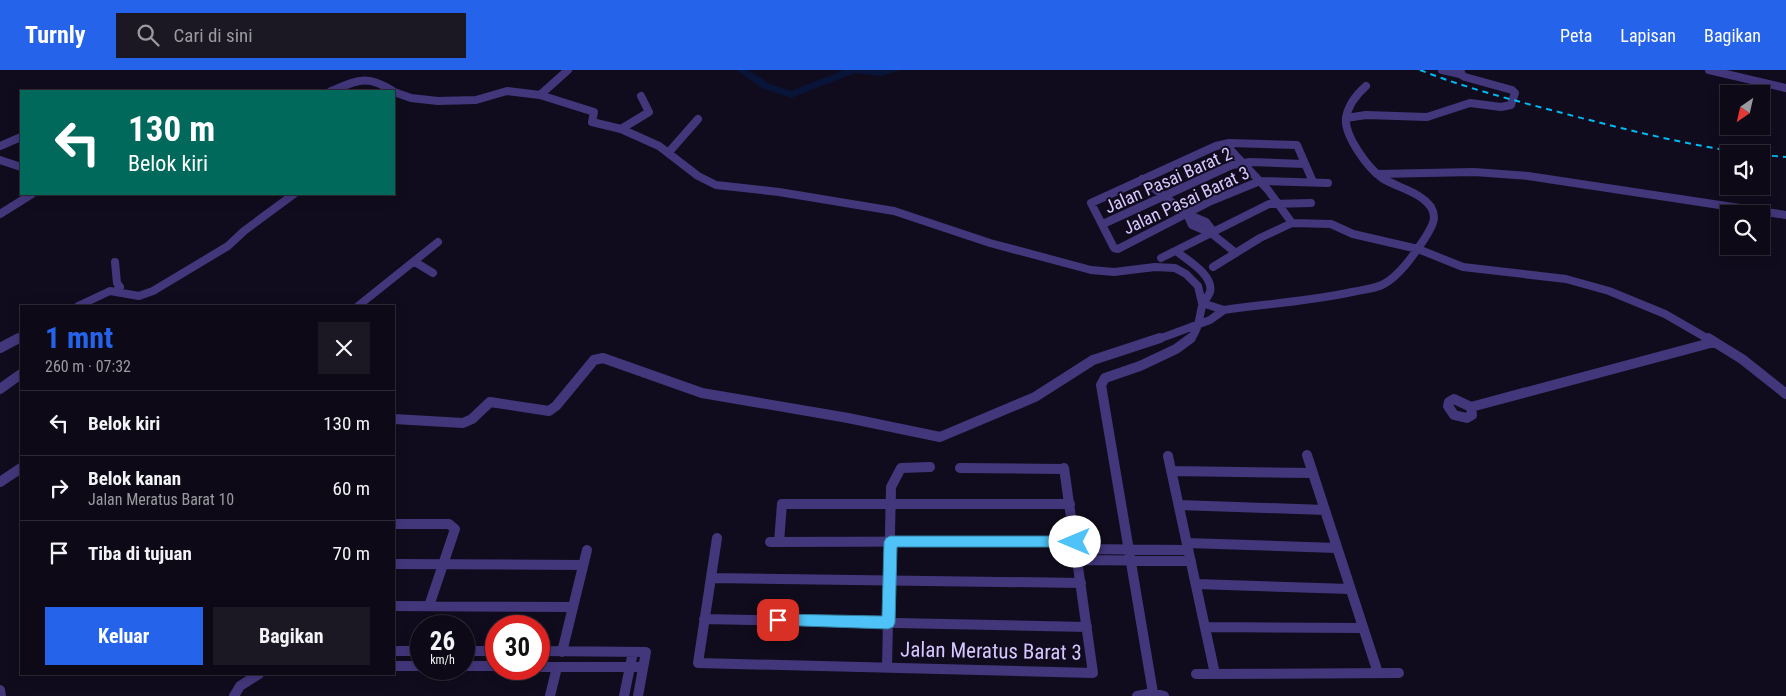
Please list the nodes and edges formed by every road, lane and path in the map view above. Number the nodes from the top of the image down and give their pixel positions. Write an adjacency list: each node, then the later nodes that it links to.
1 (568, 70): 10 (street)
2 (1442, 70): 4 (street)
3 (1709, 70): 6 (street)
4 (1461, 72): 12 (street)
5 (1366, 86): 12 (street)
6 (1786, 88)
7 (333, 90): 8 (street)
8 (391, 90)
9 (395, 93): 10 (street)
10 (540, 95): 14 (street)
11 (641, 96): 14 (street)
12 (1346, 118): 23 (street)
13 (698, 119): 18 (street)
14 (621, 129): 18 (street)
15 (20, 137): 17 (street)
16 (1226, 144): 20 (street); 21 (street); 24 (street)
17 (0, 146)
18 (669, 152): 50 (street)
19 (0, 160): 22 (street)
20 (1242, 162): 21 (street, Jalan Pasai Barat 2); 25 (street); 30 (street, Jalan Pasai Barat 2)
21 (1305, 164): 26 (street)
22 (20, 167)
23 (1377, 174): 35 (street); 41 (street)
24 (1142, 179): 30 (street); 37 (street)
25 (1260, 181): 26 (street, Jalan Pasai Barat 3); 31 (street); 34 (street, Jalan Pasai Barat 3)
26 (1313, 182): 27 (street, Jalan Pasai Barat 3)
27 (1328, 183)
28 (30, 195): 33 (street)
29 (293, 195): 49 (street)
30 (1164, 196): 34 (street); 37 (street, Jalan Pasai Barat 2)
31 (1278, 203): 32 (street); 36 (street); 39 (street)
32 (1311, 203)
33 (0, 214)
34 (1187, 214): 37 (street, Jalan Pasai Barat 3); 39 (street)
35 (1786, 215)
36 (1292, 223): 38 (street); 43 (street)
37 (1103, 224)
38 (1331, 224): 41 (street)
39 (1211, 234): 42 (street); 43 (street)
40 (438, 242): 46 (street)
41 (1418, 249): 53 (street); 56 (street)
42 (1176, 251): 44 (street); 50 (street)
43 (1236, 253): 47 (street)
44 (1161, 258)
45 (115, 262): 49 (street)
46 (415, 262): 48 (street); 52 (street)
47 (1213, 267)
48 (433, 273)
49 (116, 292): 51 (street)
50 (1202, 303): 53 (street); 54 (street)
51 (80, 305)
52 (359, 305)
53 (1224, 310): 54 (street)
54 (1201, 323): 62 (street); 80 (street)
55 (19, 340): 57 (street)
56 (1714, 342): 60 (street); 61 (street)
57 (0, 348)
58 (20, 375): 59 (street)
59 (0, 389)
60 (1786, 394)
61 (1471, 406)
62 (395, 419)
63 (1307, 455): 69 (street)
64 (1168, 456): 68 (street)
65 (930, 467): 71 (street)
66 (960, 468): 72 (street)
67 (20, 469): 70 (street)
68 (1171, 471): 69 (street); 73 (street)
69 (1313, 473): 74 (street)
70 (0, 482)
71 (891, 504): 72 (street); 77 (street); 77 (street)
72 (1070, 504): 82 (street)
73 (1179, 505): 74 (street); 78 (street)
74 (1325, 510): 79 (street)
75 (395, 524): 86 (street)
76 (717, 538): 88 (street)
77 (890, 542): 82 (street); 89 (street)
78 (1187, 546): 79 (street); 80 (street); 84 (street)
79 (1337, 548): 92 (street)
80 (1129, 549): 82 (street); 83 (street)
81 (587, 550): 87 (street)
82 (1076, 550): 83 (street); 90 (street)
83 (1131, 561): 84 (street); 119 (street)
84 (1191, 561): 91 (street)
85 (395, 564): 86 (street)
86 (444, 564): 87 (street); 94 (street)
87 (583, 565): 95 (street)
88 (711, 578): 89 (street); 96 (street)
89 (889, 581): 90 (street); 97 (street)
90 (1081, 584): 98 (street)
91 (1196, 584): 92 (street); 99 (street)
92 (1350, 589): 100 (street)
93 (395, 606): 94 (street)
94 (429, 606): 95 (street)
95 (573, 607): 105 (street)
96 (704, 619): 97 (street); 112 (street)
97 (888, 623): 98 (street); 112 (street)
98 (1087, 627): 112 (street, Jalan Meratus Barat 3)
99 (1205, 627): 100 (street); 116 (street)
100 (1363, 628): 113 (street)
101 (395, 651): 102 (street)
102 (406, 651): 103 (street); 107 (street)
103 (410, 651)
104 (550, 651): 105 (street)
105 (562, 652): 106 (street)
106 (632, 652): 110 (street); 111 (street)
107 (398, 666)
108 (550, 667): 109 (street)
109 (557, 667): 110 (street); 122 (street)
110 (630, 667): 111 (street); 123 (street)
111 (643, 667): 124 (street)
112 (887, 668)
113 (1378, 673): 114 (street); 116 (street)
114 (1399, 673)
115 (1196, 674): 116 (street)
116 (1215, 674)
117 (257, 675): 121 (street)
118 (0, 690): 120 (street)
119 (1159, 695): 125 (street)
120 (1, 696)
121 (234, 696)
122 (550, 696)
123 (624, 696)
124 (638, 696)
125 (1137, 696)

